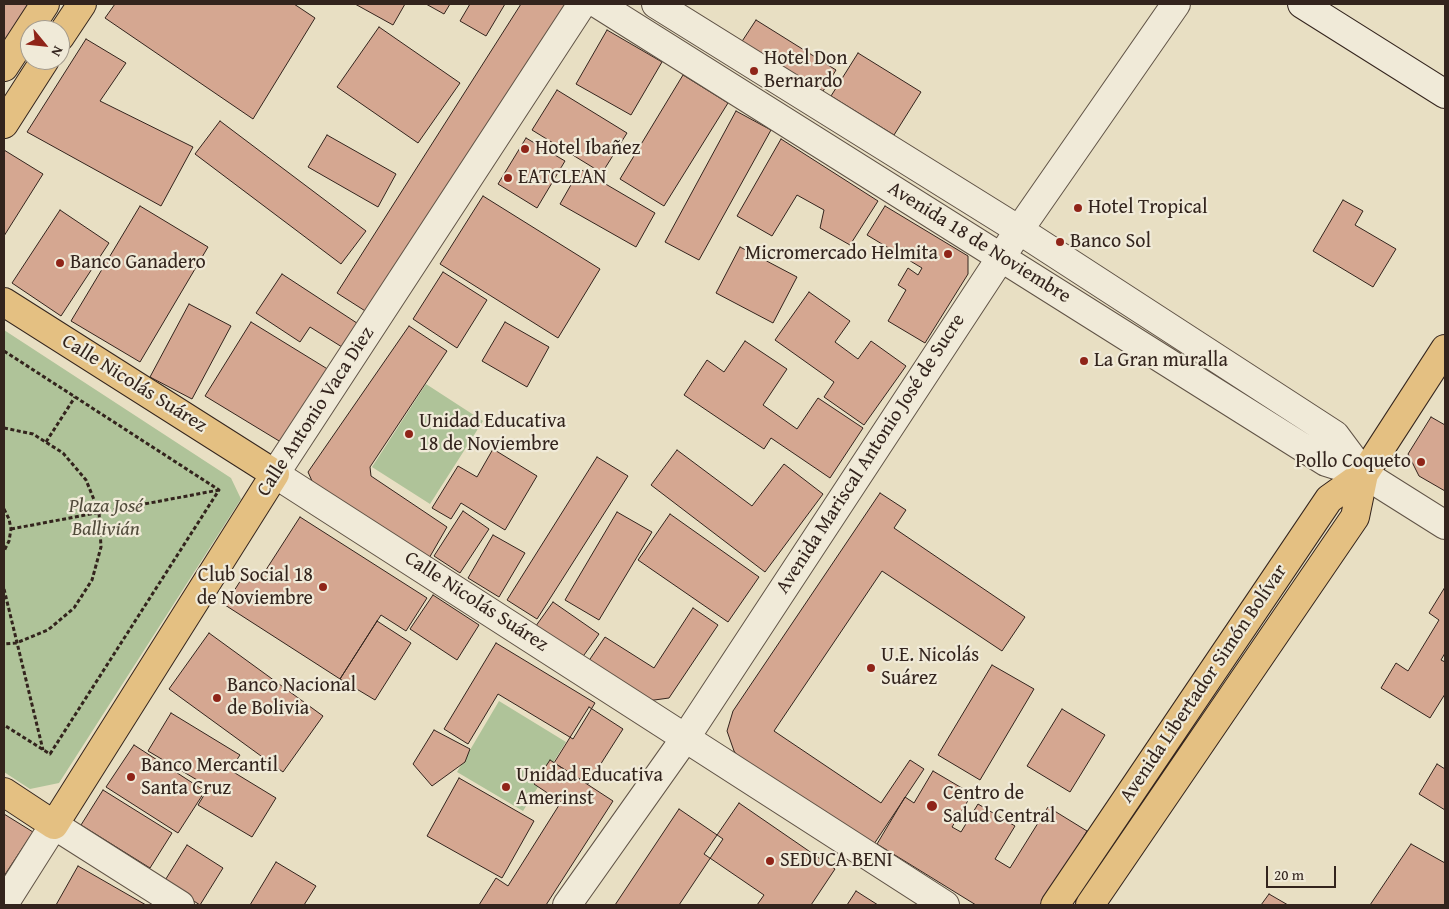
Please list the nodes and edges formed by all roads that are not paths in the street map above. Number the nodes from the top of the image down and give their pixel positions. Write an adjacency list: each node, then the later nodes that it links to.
1 (45, 4): 9 (main road)
2 (82, 4): 8 (main road)
3 (582, 4): 17 (street, Calle Antonio Vaca Diez)
4 (598, 4): 14 (street, Avenida 18 de Noviembre)
5 (656, 4): 13 (street, Avenida 18 de Noviembre)
6 (1176, 4): 13 (street, Avenida Mariscal Antonio José de Sucre)
7 (1302, 4): 11 (street)
8 (70, 22)
9 (4, 66)
10 (39, 70): 12 (main road)
11 (1445, 94)
12 (4, 124)
13 (1019, 230): 14 (street, Avenida Mariscal Antonio José de Sucre); 18 (street, Avenida 18 de Noviembre)
14 (1001, 256): 18 (street, Avenida 18 de Noviembre); 20 (street, Avenida Mariscal Antonio José de Sucre)
15 (4, 302): 17 (main road, Calle Nicolás Suárez)
16 (1445, 349): 18 (main road, Avenida Libertador Simón Bolívar)
17 (275, 474): 20 (street, Calle Nicolás Suárez); 22 (main road, Calle Antonio Vaca Diez)
18 (1364, 474): 19 (street, Avenida 18 de Noviembre); 27 (main road, Avenida Libertador Simón Bolívar); 28 (main road, Avenida Libertador Simón Bolívar)
19 (1445, 525)
20 (686, 737): 25 (street, Avenida Mariscal Antonio José de Sucre); 26 (street, Calle Nicolás Suárez)
21 (4, 792): 22 (main road)
22 (54, 825): 23 (street); 24 (street)
23 (4, 904)
24 (180, 905)
25 (567, 905)
26 (946, 905)
27 (1055, 905)
28 (1090, 905)

